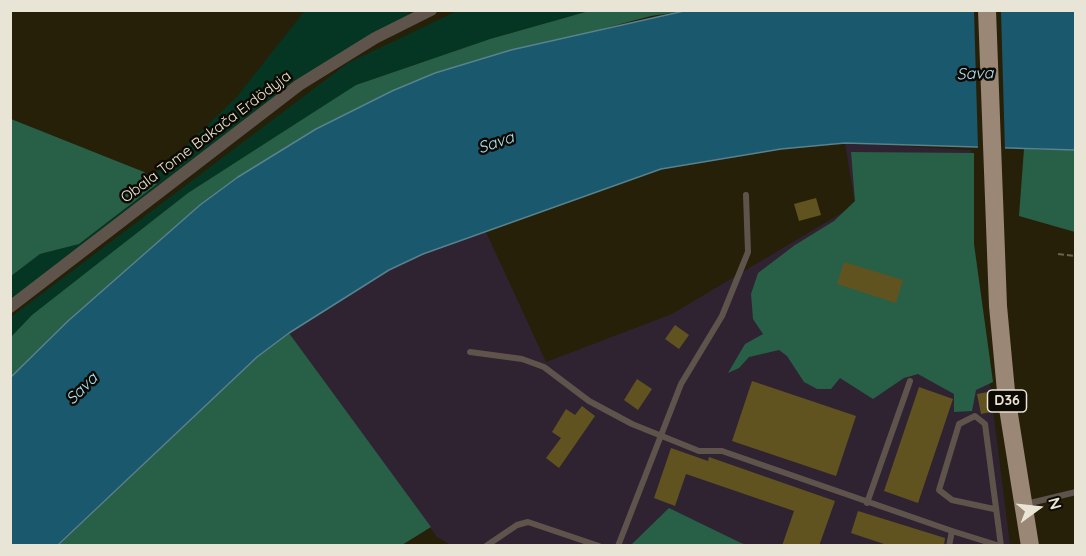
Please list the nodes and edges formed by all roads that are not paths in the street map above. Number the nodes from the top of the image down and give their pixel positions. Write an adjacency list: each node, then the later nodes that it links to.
1 (431, 10): 4 (street, Obala Tome Bakača Erdödyja)
2 (987, 10): 10 (main road, D36)
3 (746, 195): 7 (lane)
4 (10, 307)
5 (470, 352): 7 (lane)
6 (910, 381): 9 (lane)
7 (662, 436): 9 (lane); 15 (lane)
8 (1076, 492): 10 (lane)
9 (867, 503): 12 (lane)
10 (1023, 505): 18 (main road, D36)
11 (994, 509): 11 (lane); 17 (lane)
12 (952, 531): 16 (lane); 17 (lane)
13 (486, 546): 14 (lane)
14 (599, 546)
15 (618, 546)
16 (949, 546)
17 (1000, 546)
18 (1030, 546)

